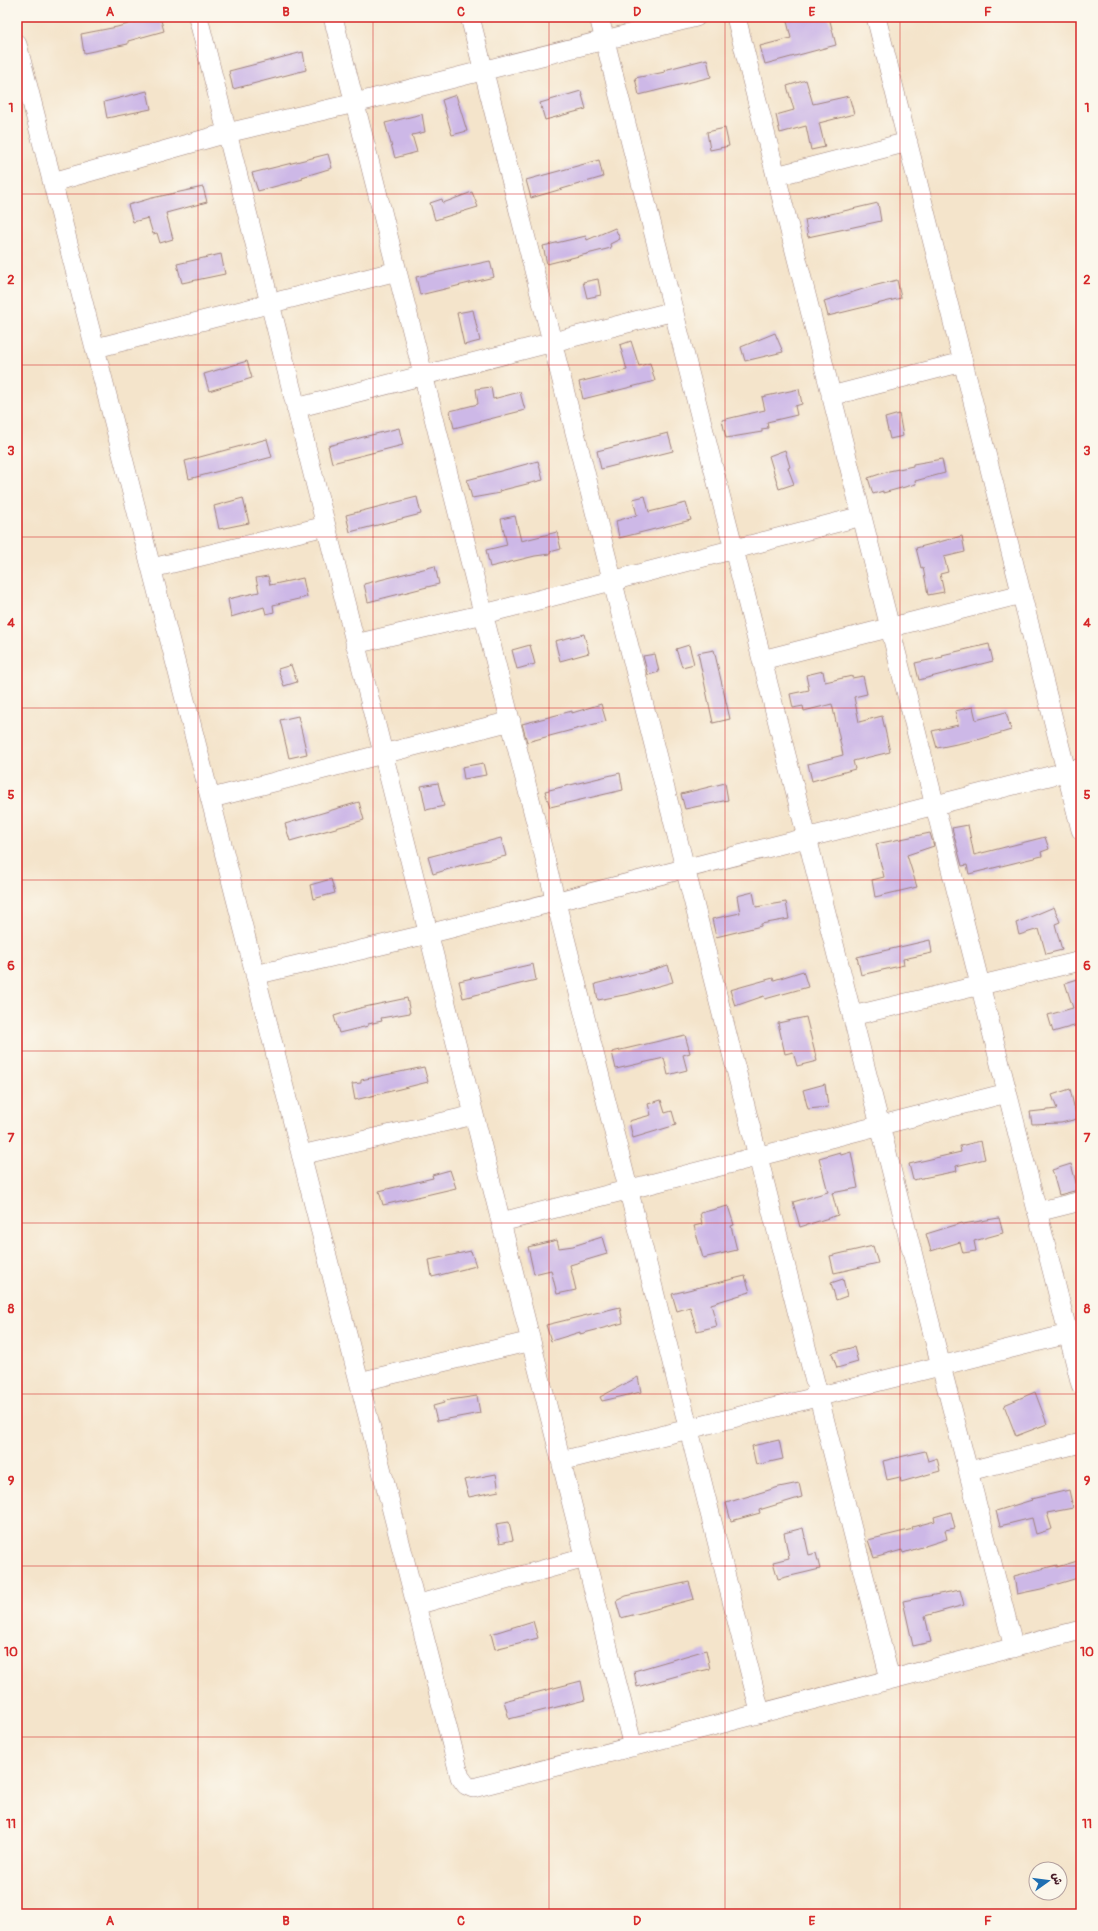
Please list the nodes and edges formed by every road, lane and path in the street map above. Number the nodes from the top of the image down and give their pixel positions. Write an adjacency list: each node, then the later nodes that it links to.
1 (198, 17): 12 (street)
2 (333, 17): 11 (street)
3 (470, 17): 10 (street)
4 (600, 17): 8 (street)
5 (696, 17): 8 (street)
6 (736, 17): 14 (street)
7 (876, 17): 13 (street)
8 (605, 40): 10 (street); 18 (street)
9 (17, 44): 15 (street)
10 (484, 71): 11 (street); 19 (street)
11 (355, 103): 12 (street); 16 (street)
12 (227, 133): 15 (street); 17 (street)
13 (908, 142): 14 (street); 21 (street)
14 (776, 176): 23 (street)
15 (53, 182): 20 (street)
16 (397, 271): 17 (street); 22 (street)
17 (270, 304): 20 (street); 24 (street)
18 (674, 311): 19 (street); 27 (street)
19 (553, 343): 22 (street); 29 (street)
20 (96, 348): 28 (street)
21 (963, 362): 23 (street); 30 (street)
22 (423, 376): 24 (street); 31 (street)
23 (831, 396): 25 (street)
24 (296, 408): 26 (street)
25 (862, 516): 27 (street); 32 (street)
26 (326, 526): 28 (street); 33 (street)
27 (734, 549): 29 (street); 34 (street)
28 (152, 568): 38 (street)
29 (613, 580): 31 (street); 42 (street)
30 (1022, 594): 32 (street); 37 (street)
31 (484, 614): 33 (street); 35 (street)
32 (890, 628): 34 (street); 39 (street)
33 (355, 644): 36 (street)
34 (762, 660): 41 (street)
35 (511, 721): 36 (street); 43 (street)
36 (383, 754): 38 (street); 44 (street)
37 (1074, 770): 39 (street); 40 (street)
38 (212, 798): 46 (street)
39 (935, 805): 41 (street); 47 (street)
40 (1081, 830)
41 (807, 838): 42 (street); 48 (street)
42 (685, 869): 43 (street); 53 (street)
43 (556, 901): 44 (street); 54 (street)
44 (428, 934): 46 (street); 50 (street)
45 (1081, 961): 47 (street)
46 (254, 975): 52 (street)
47 (980, 985): 48 (street); 49 (street)
48 (852, 1016): 51 (street)
49 (1007, 1093): 51 (street); 56 (street)
50 (474, 1115): 52 (street); 57 (street)
51 (880, 1126): 53 (street); 60 (street)
52 (301, 1155): 61 (street)
53 (758, 1157): 54 (street); 63 (street)
54 (628, 1189): 57 (street); 64 (street)
55 (1081, 1201): 56 (street)
56 (1037, 1212): 58 (street)
57 (501, 1222): 59 (street)
58 (1068, 1334): 60 (street); 62 (street)
59 (531, 1341): 61 (street); 66 (street)
60 (941, 1366): 63 (street); 67 (street)
61 (359, 1382): 69 (street)
62 (1081, 1385)
63 (818, 1396): 64 (street); 72 (street)
64 (689, 1429): 66 (street); 73 (street)
65 (1081, 1443): 67 (street)
66 (561, 1461): 68 (street)
67 (969, 1471): 71 (street)
68 (585, 1558): 69 (street); 74 (street)
69 (416, 1605): 74 (street)
70 (1081, 1630): 71 (street)
71 (1014, 1648): 72 (street)
72 (890, 1679): 73 (street)
73 (760, 1712): 74 (street)
74 (633, 1747)

